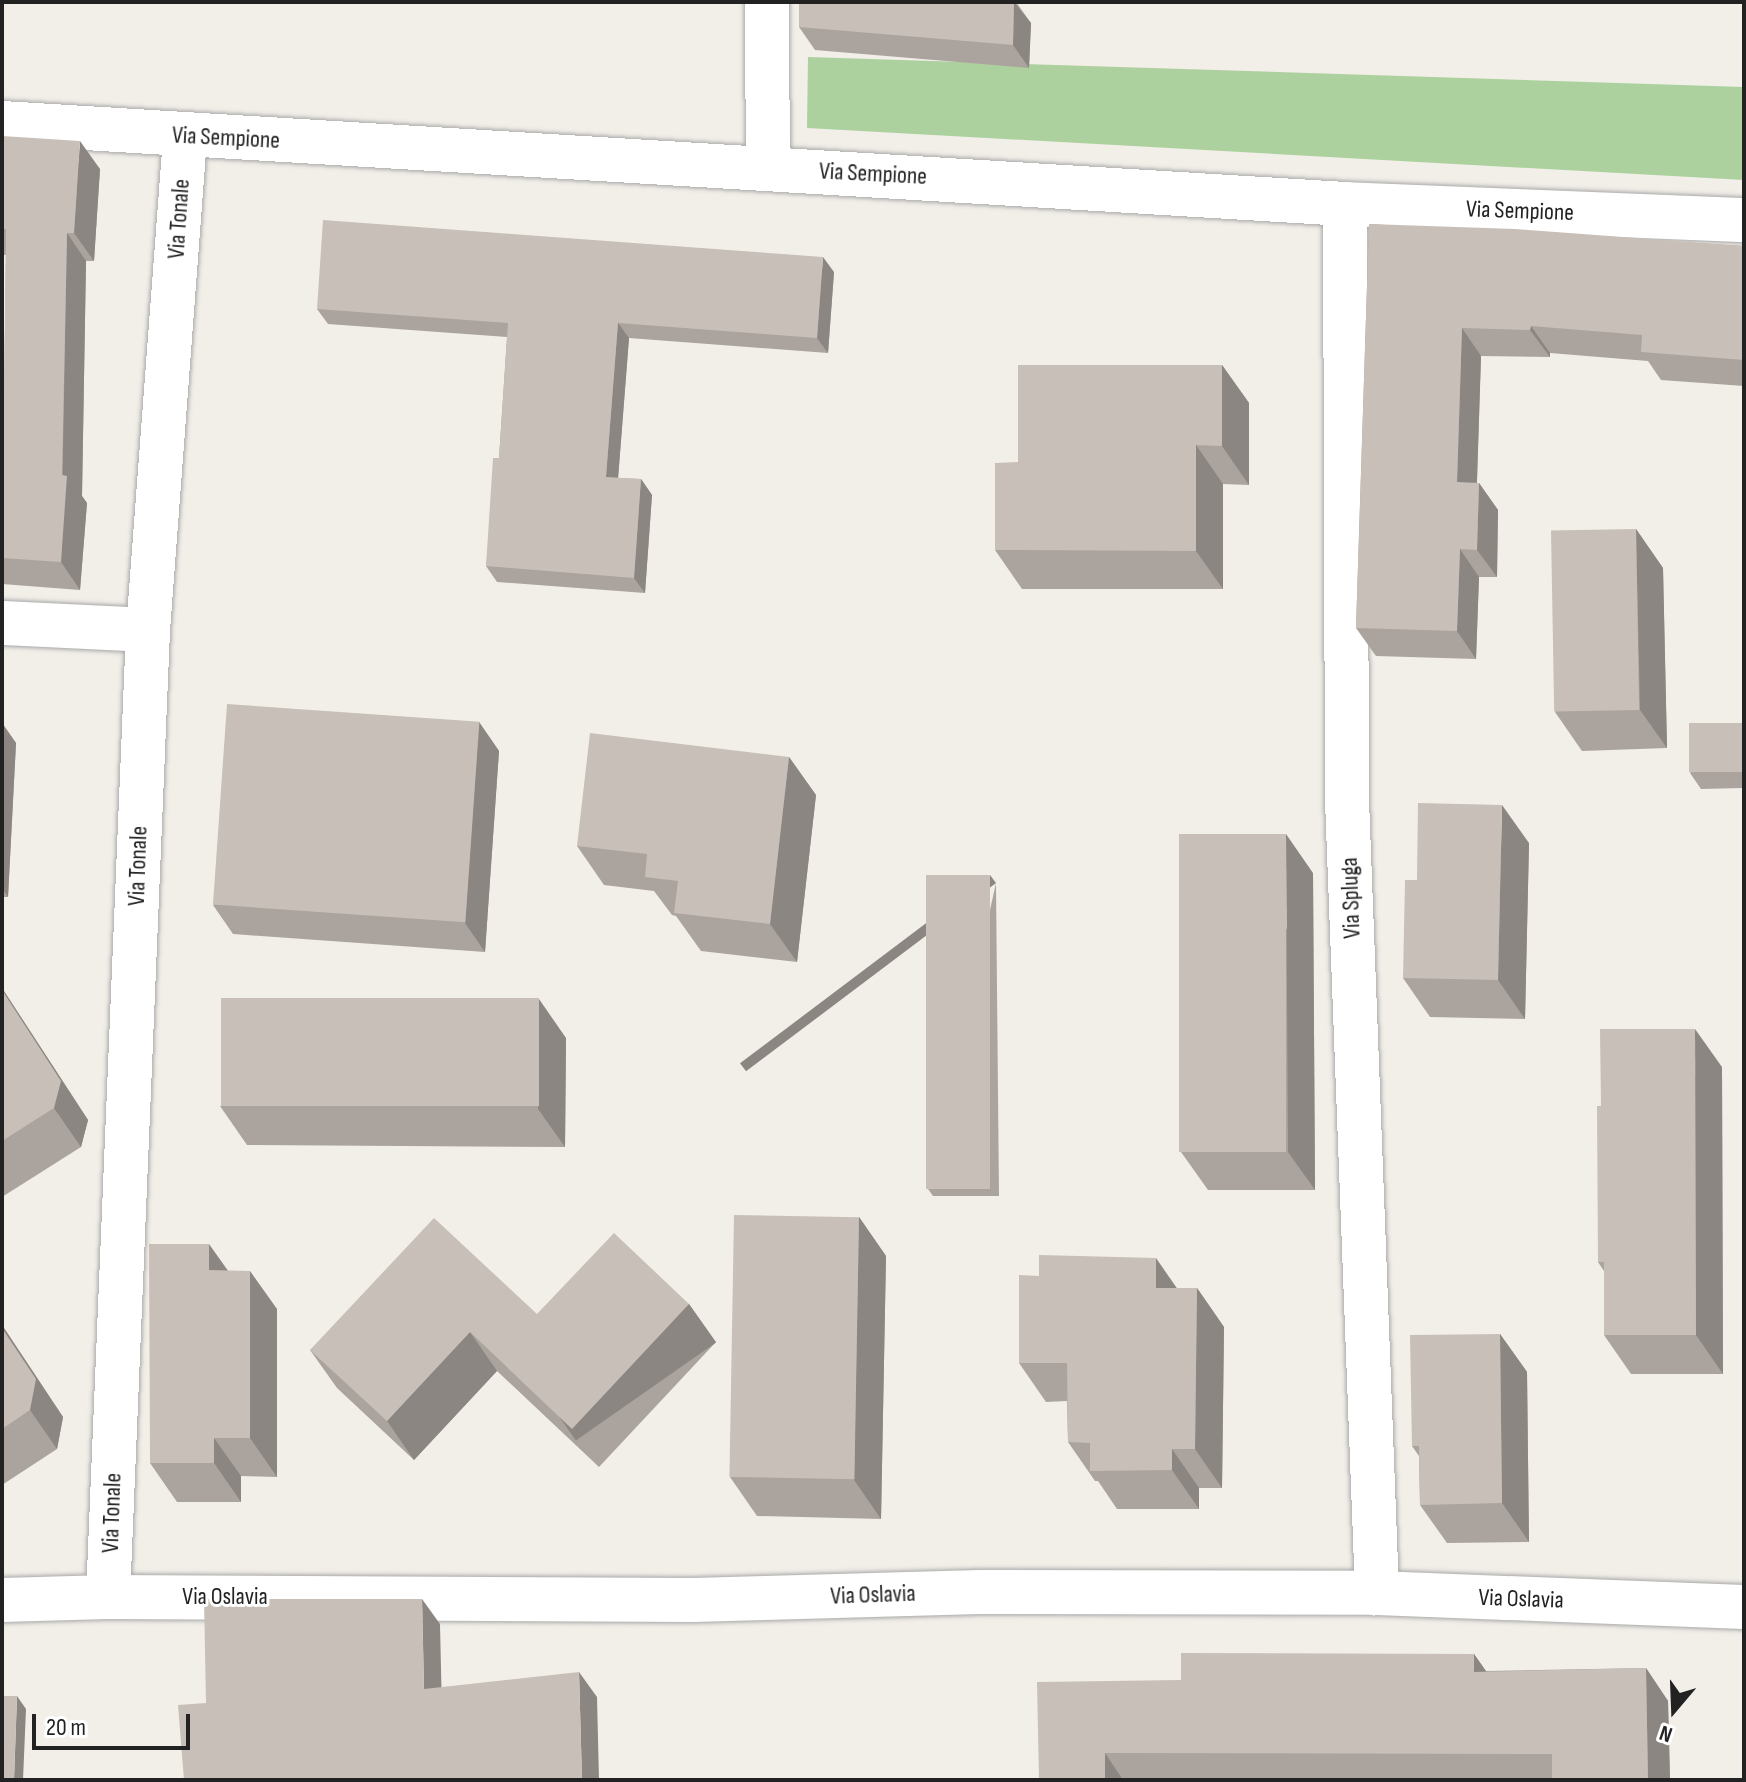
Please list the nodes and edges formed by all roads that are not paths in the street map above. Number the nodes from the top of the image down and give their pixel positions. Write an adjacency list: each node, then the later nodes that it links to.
1 (767, 2): 4 (street)
2 (2, 123): 3 (street, Via Sempione)
3 (185, 136): 4 (street, Via Sempione); 8 (street, Via Tonale)
4 (768, 168): 5 (street, Via Sempione)
5 (1345, 204): 6 (street, Via Sempione); 9 (street, Via Spluga)
6 (1744, 220)
7 (2, 623): 8 (street)
8 (148, 630): 10 (street, Via Tonale)
9 (1377, 1593): 10 (street, Via Oslavia); 12 (street, Via Oslavia)
10 (108, 1597): 11 (street, Via Oslavia)
11 (2, 1600)
12 (1744, 1607)

